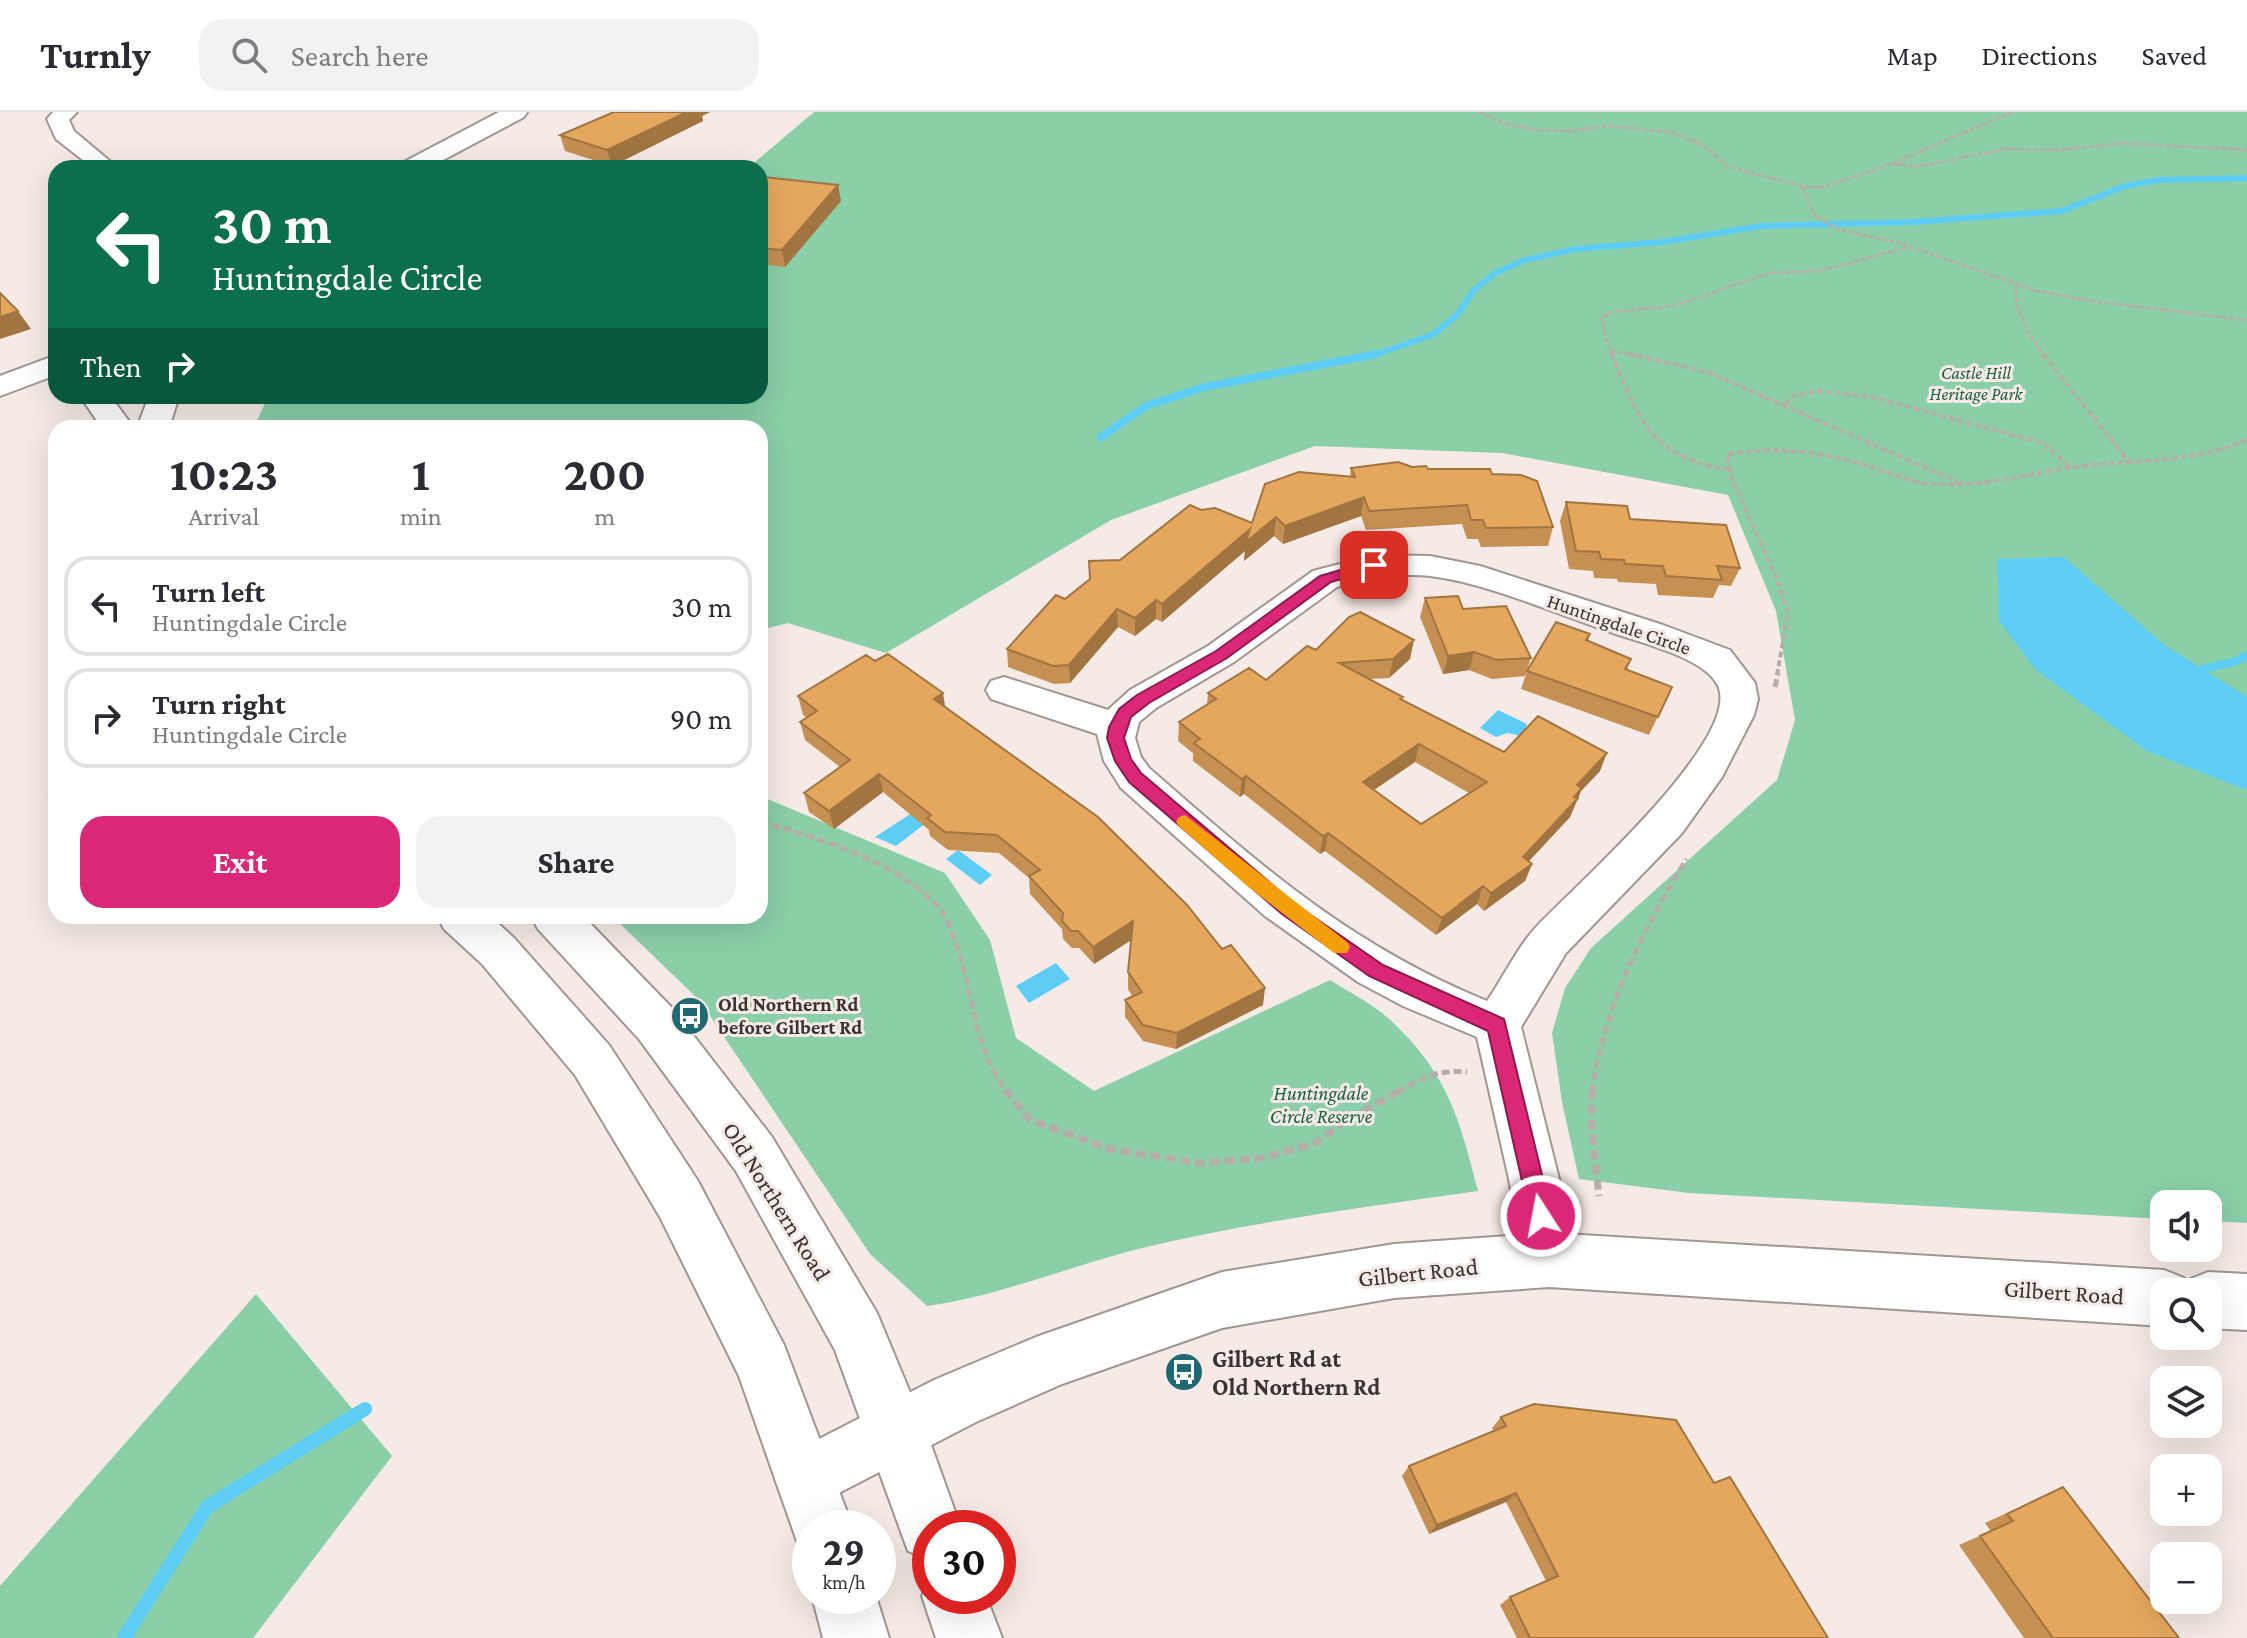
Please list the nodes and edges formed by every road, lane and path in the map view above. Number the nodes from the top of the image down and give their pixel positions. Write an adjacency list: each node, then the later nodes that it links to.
1 (66, 112): 6 (street)
2 (516, 112): 7 (main road)
3 (1479, 112): 9 (path)
4 (2012, 112): 8 (path)
5 (2247, 150): 8 (path)
6 (97, 160)
7 (425, 160)
8 (1891, 164): 9 (path)
9 (1802, 186): 10 (path)
10 (1908, 247): 11 (path); 13 (path)
11 (2017, 283): 12 (path); 20 (path)
12 (2247, 320)
13 (1611, 351): 18 (path); 22 (path)
14 (48, 368): 17 (main road)
15 (48, 377): 17 (main road)
16 (48, 383): 17 (main road)
17 (0, 389)
18 (1785, 404): 21 (path); 23 (path)
19 (2247, 440): 20 (path)
20 (2130, 463): 21 (path)
21 (2070, 467): 23 (path)
22 (1729, 469): 23 (path); 25 (path)
23 (1964, 485)
24 (1004, 690): 26 (street)
25 (1773, 696)
26 (1117, 727): 31 (street); 31 (street, Huntingdale Circle)
27 (768, 824): 32 (path)
28 (1694, 849): 33 (path)
29 (469, 924): 39 (main road)
30 (562, 924): 38 (main road, Old Northern Road)
31 (1497, 1025): 34 (street)
32 (1430, 1074)
33 (1599, 1196)
34 (1549, 1260): 35 (main road, Gilbert Road); 38 (main road, Gilbert Road)
35 (2150, 1297)
36 (2222, 1301): 37 (main road)
37 (2247, 1302)
38 (896, 1431): 39 (main road, Gilbert Road); 40 (main road, Old Northern Road)
39 (814, 1503)
40 (923, 1510)
41 (849, 1614): 43 (main road)
42 (960, 1614): 44 (main road)
43 (856, 1638)
44 (969, 1638)

